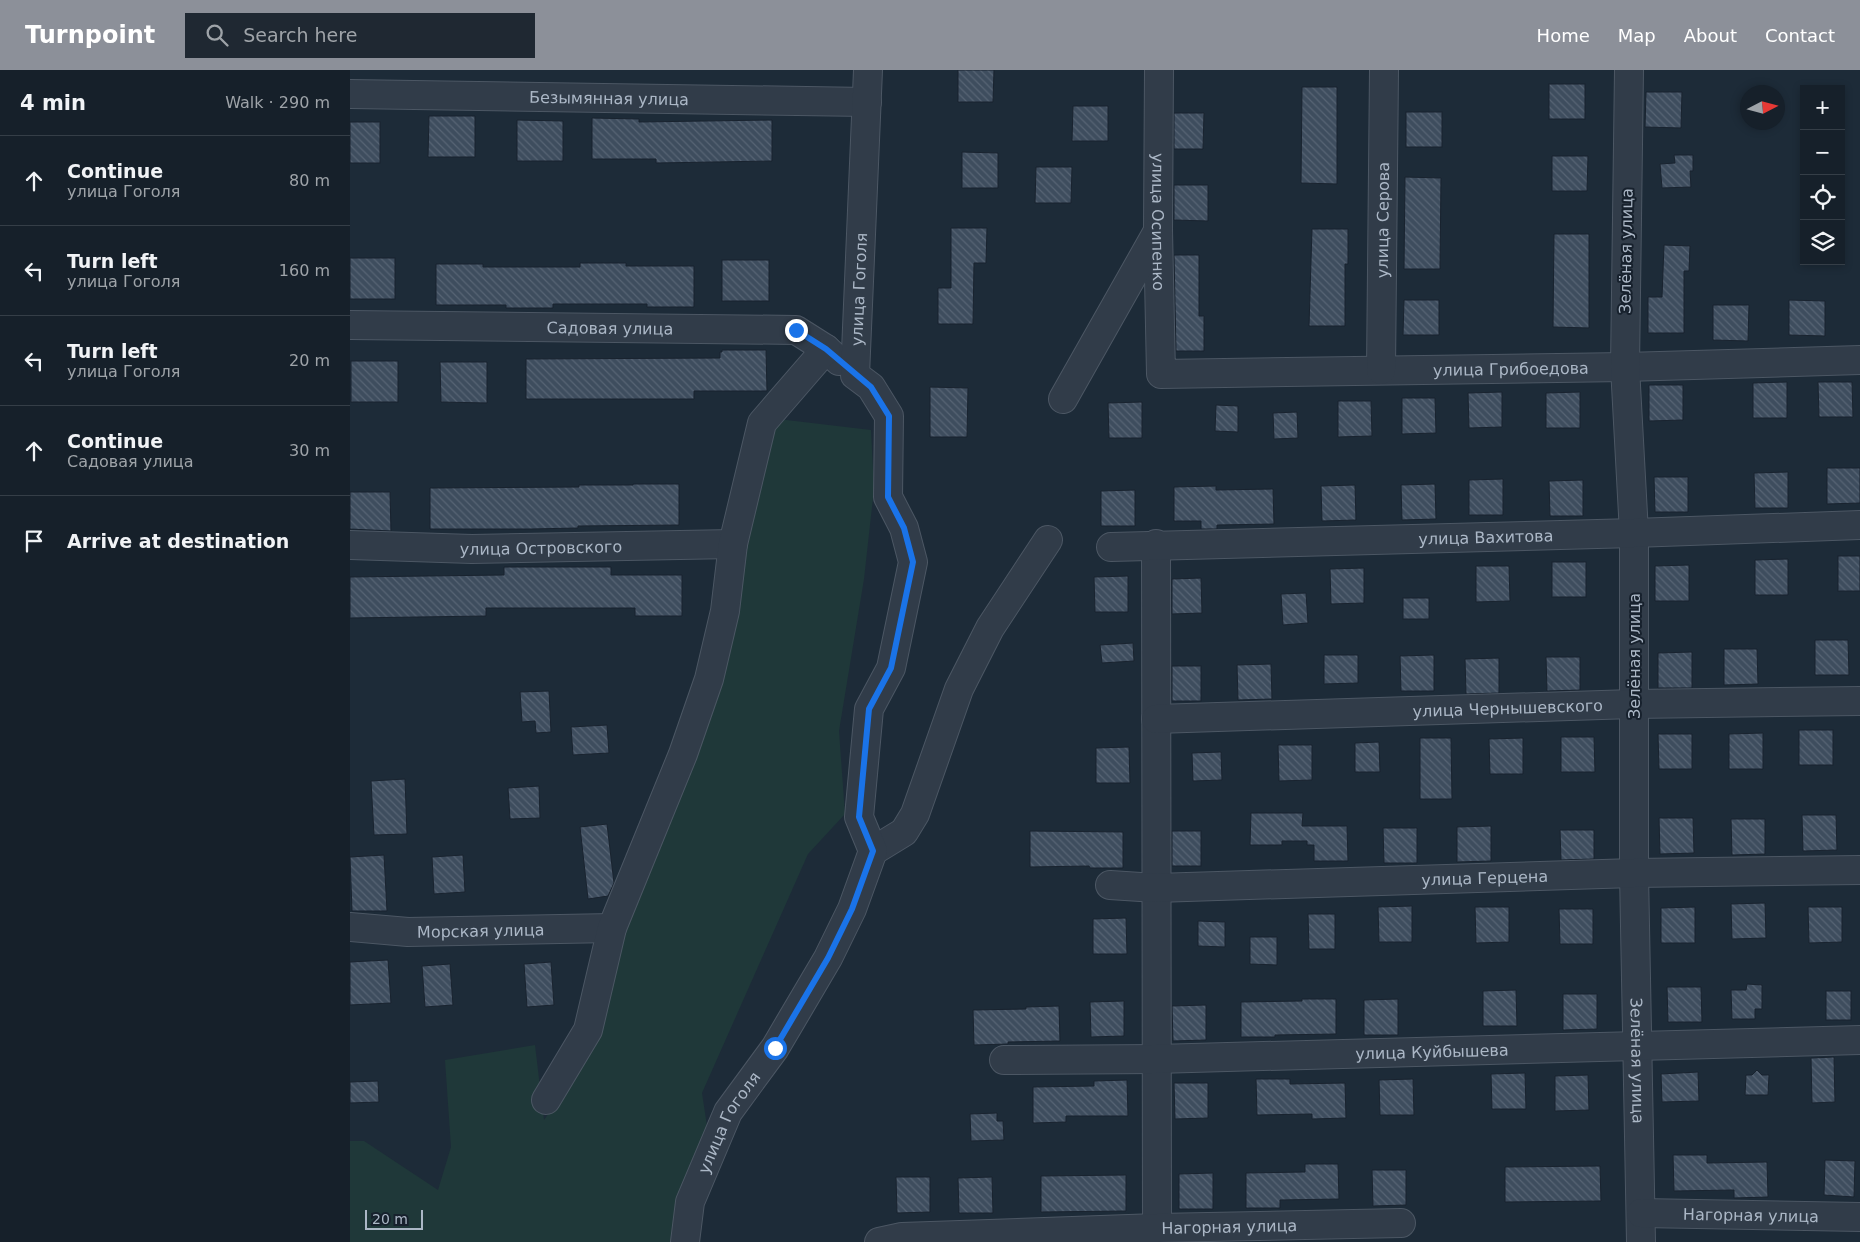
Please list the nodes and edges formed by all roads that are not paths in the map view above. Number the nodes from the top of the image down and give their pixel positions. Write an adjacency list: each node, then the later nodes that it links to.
1 (868, 70): 6 (street, улица Гоголя)
2 (1159, 70): 7 (street, улица Осипенко)
3 (1384, 70): 12 (street, улица Серова)
4 (1629, 70): 11 (street, Зелёная улица)
5 (350, 94): 6 (street, Безымянная улица)
6 (867, 102): 14 (street, улица Гоголя)
7 (1158, 230): 13 (street, улица Осипенко); 15 (street)
8 (350, 325): 9 (street, Садовая улица)
9 (826, 349): 14 (street, Садовая улица); 19 (street)
10 (1860, 360): 11 (street, улица Грибоедова)
11 (1625, 368): 12 (street, улица Грибоедова); 17 (street, Зелёная улица)
12 (1381, 370): 13 (street, улица Грибоедова)
13 (1161, 374)
14 (855, 375): 26 (street)
15 (1063, 399)
16 (1860, 525): 17 (street, улица Вахитова)
17 (1634, 533): 20 (street, улица Вахитова); 24 (street, Зелёная улица)
18 (1048, 540): 26 (street)
19 (733, 544): 21 (street, улица Островского); 32 (street)
20 (1156, 544): 22 (street, улица Вахитова); 25 (street)
21 (350, 545)
22 (1110, 547)
23 (1860, 701): 24 (street, улица Чернышевского)
24 (1633, 704): 25 (street, улица Чернышевского); 28 (street, Зелёная улица)
25 (1156, 719): 30 (street)
26 (873, 851): 42 (street, улица Гоголя)
27 (1860, 870): 28 (street, улица Герцена)
28 (1634, 873): 30 (street, улица Герцена); 34 (street, Зелёная улица)
29 (1110, 886): 30 (street, улица Герцена)
30 (1156, 888): 35 (street)
31 (350, 927): 32 (street, Морская улица)
32 (612, 928): 37 (street)
33 (1860, 1040): 34 (street, улица Куйбышева)
34 (1638, 1046): 35 (street, улица Куйбышева); 38 (street, Зелёная улица)
35 (1156, 1058): 36 (street, улица Куйбышева); 41 (street)
36 (1004, 1060)
37 (546, 1100)
38 (1641, 1213): 39 (street, Нагорная улица); 44 (street, Зелёная улица)
39 (1860, 1217)
40 (1402, 1223): 41 (street, Нагорная улица)
41 (1157, 1228): 43 (street, Нагорная улица)
42 (685, 1242)
43 (879, 1242)
44 (1641, 1242)

